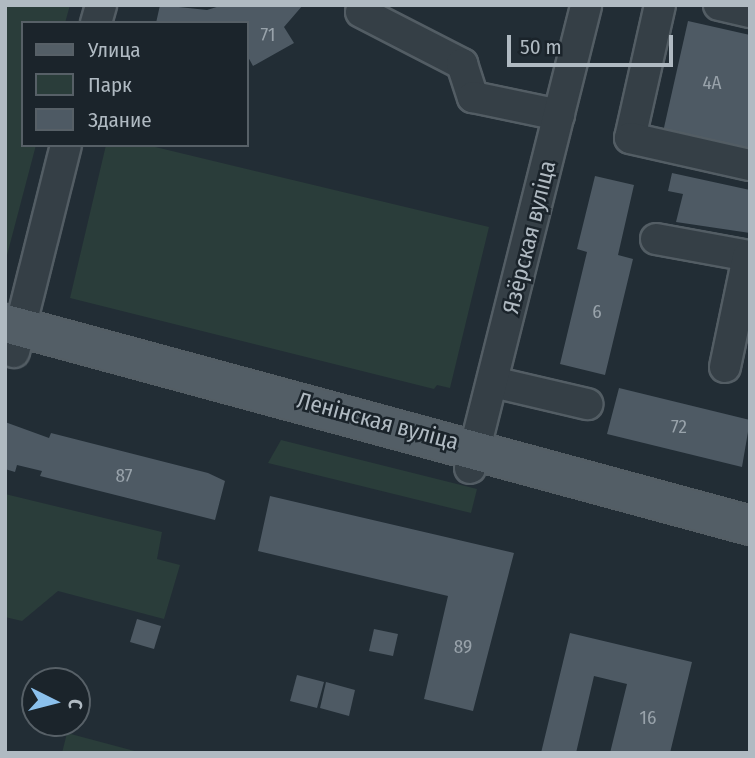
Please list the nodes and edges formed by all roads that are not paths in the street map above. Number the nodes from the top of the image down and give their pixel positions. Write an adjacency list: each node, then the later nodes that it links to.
1 (586, 5): 6 (street, Язёрская вуліца)
2 (660, 5): 8 (street)
3 (719, 5): 5 (street)
4 (361, 12): 6 (street)
5 (750, 12)
6 (559, 115): 13 (street, Язёрская вуліца)
7 (65, 147): 11 (street)
8 (750, 165)
9 (656, 239): 10 (street)
10 (749, 256): 12 (street)
11 (11, 338): 15 (main road, Ленінская вуліца)
12 (725, 367)
13 (493, 382): 14 (street); 15 (street, Язёрская вуліца)
14 (587, 404)
15 (473, 458): 16 (main road, Ленінская вуліца); 17 (main road, Ленінская вуліца)
16 (750, 525)
17 (750, 550)

